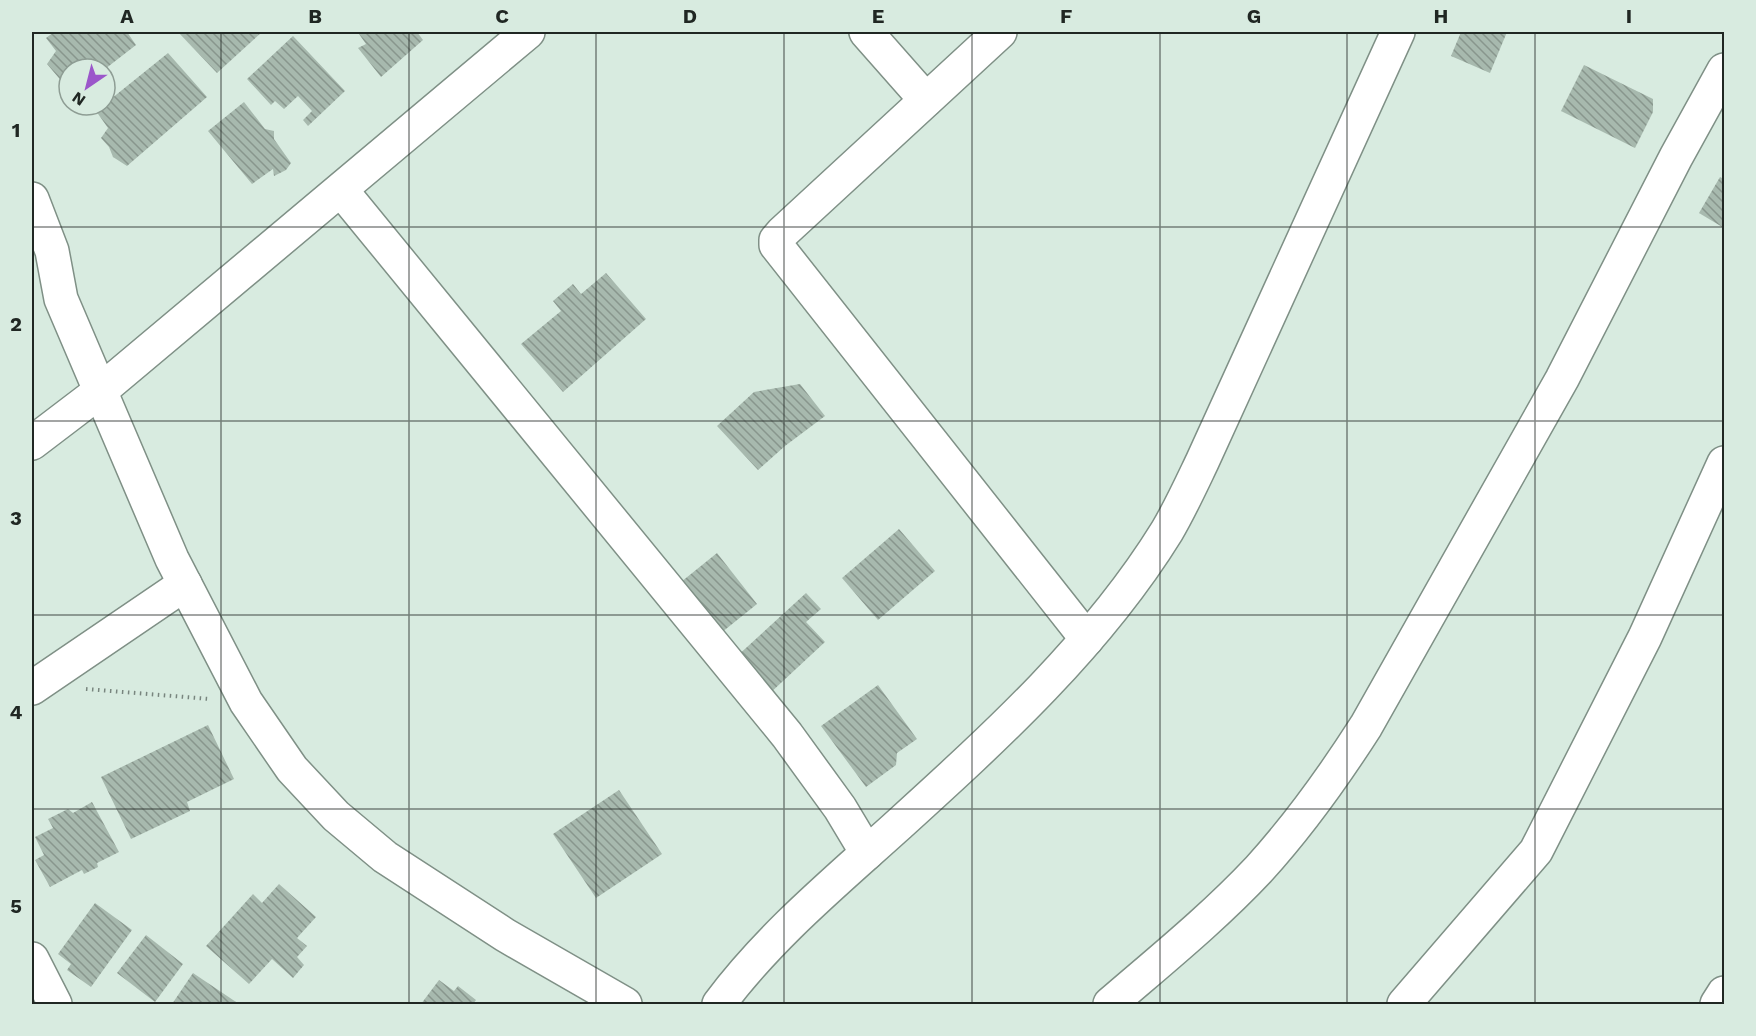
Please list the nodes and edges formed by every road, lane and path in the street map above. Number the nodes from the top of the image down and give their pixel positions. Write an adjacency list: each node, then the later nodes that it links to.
1 (528, 32): 7 (street)
2 (866, 32): 6 (street)
3 (1000, 32): 6 (street)
4 (1398, 32): 15 (street)
5 (1725, 70): 25 (street)
6 (926, 100): 15 (street)
7 (341, 190): 11 (street); 19 (street)
8 (32, 199): 10 (street)
9 (32, 264): 10 (street)
10 (61, 298): 11 (street)
11 (99, 392): 12 (street); 14 (street)
12 (32, 443)
13 (1725, 463): 26 (street)
14 (185, 584): 16 (street); 18 (street)
15 (1087, 639): 19 (street)
16 (32, 688)
17 (84, 688): 18 (path)
18 (246, 702): 23 (street)
19 (867, 854): 24 (street)
20 (32, 959): 22 (street)
21 (1725, 993): 27 (street)
22 (55, 1005)
23 (625, 1005)
24 (719, 1005)
25 (1110, 1005)
26 (1404, 1005)
27 (1717, 1005)

